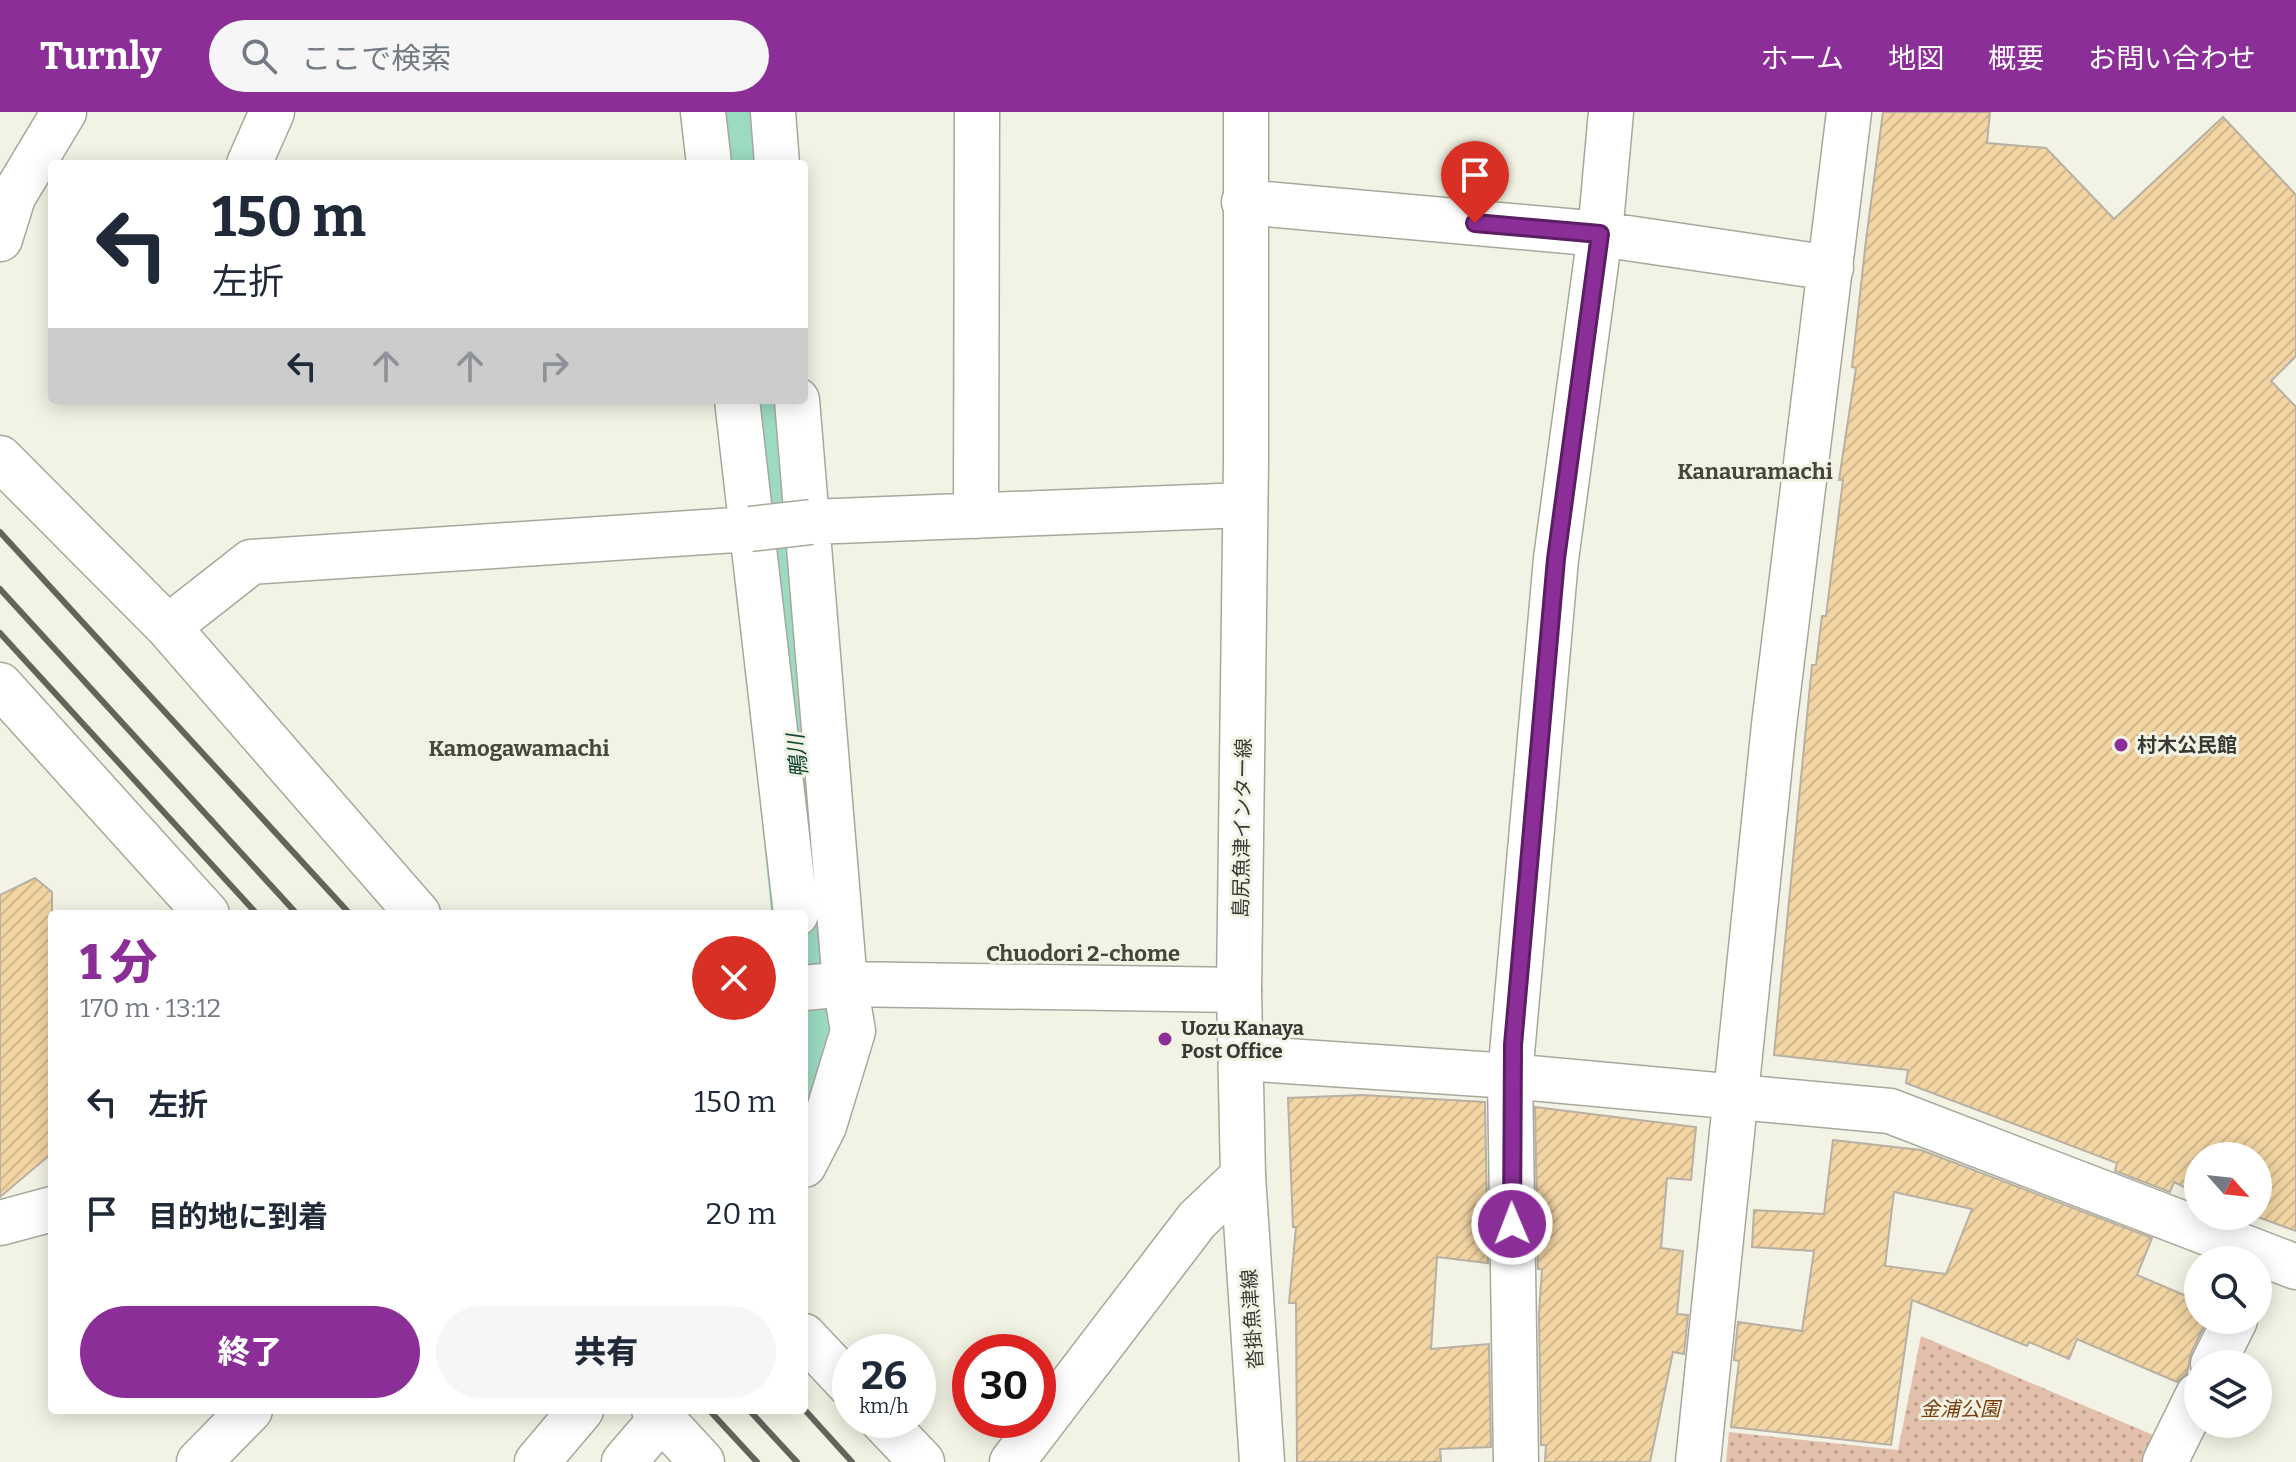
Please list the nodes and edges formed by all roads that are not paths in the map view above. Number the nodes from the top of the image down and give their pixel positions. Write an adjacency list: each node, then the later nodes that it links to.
1 (64, 112): 14 (street)
2 (272, 112): 9 (street)
3 (703, 112): 10 (street)
4 (773, 112): 11 (street)
5 (977, 112): 20 (street)
6 (1246, 112): 12 (street, 島尻魚津インター線)
7 (1611, 112): 13 (street)
8 (1849, 112): 15 (street)
9 (251, 160)
10 (709, 160)
11 (777, 160)
12 (1244, 202): 13 (street); 19 (street, 島尻魚津インター線)
13 (1600, 234): 15 (street); 29 (street)
14 (0, 239)
15 (1831, 268): 30 (street)
16 (737, 404): 25 (street)
17 (797, 404): 26 (street)
18 (0, 458): 21 (street)
19 (1245, 505): 20 (street); 27 (street, 島尻魚津インター線)
20 (976, 516): 21 (street, bridge)
21 (168, 627): 24 (street)
22 (0, 685): 23 (street)
23 (203, 910)
24 (415, 910)
25 (796, 910)
26 (812, 987): 27 (street); 31 (street)
27 (1239, 990): 28 (street, 島尻魚津インター線)
28 (1242, 1058): 29 (street); 32 (street, 島尻魚津インター線)
29 (1510, 1076): 30 (street); 50 (street)
30 (1733, 1098): 35 (street); 51 (street)
31 (808, 1157)
32 (1243, 1176): 48 (street); 49 (street, 沓掛魚津線)
33 (48, 1210): 34 (street)
34 (0, 1223)
35 (2274, 1265)
36 (808, 1340): 37 (street)
37 (832, 1366)
38 (246, 1414): 43 (street)
39 (578, 1414): 44 (street)
40 (657, 1414): 45 (street); 46 (street)
41 (2184, 1423): 52 (street)
42 (899, 1438): 47 (street)
43 (199, 1462)
44 (537, 1462)
45 (624, 1462)
46 (702, 1462)
47 (922, 1462)
48 (1012, 1462)
49 (1262, 1462)
50 (1516, 1462)
51 (1698, 1462)
52 (2165, 1462)

